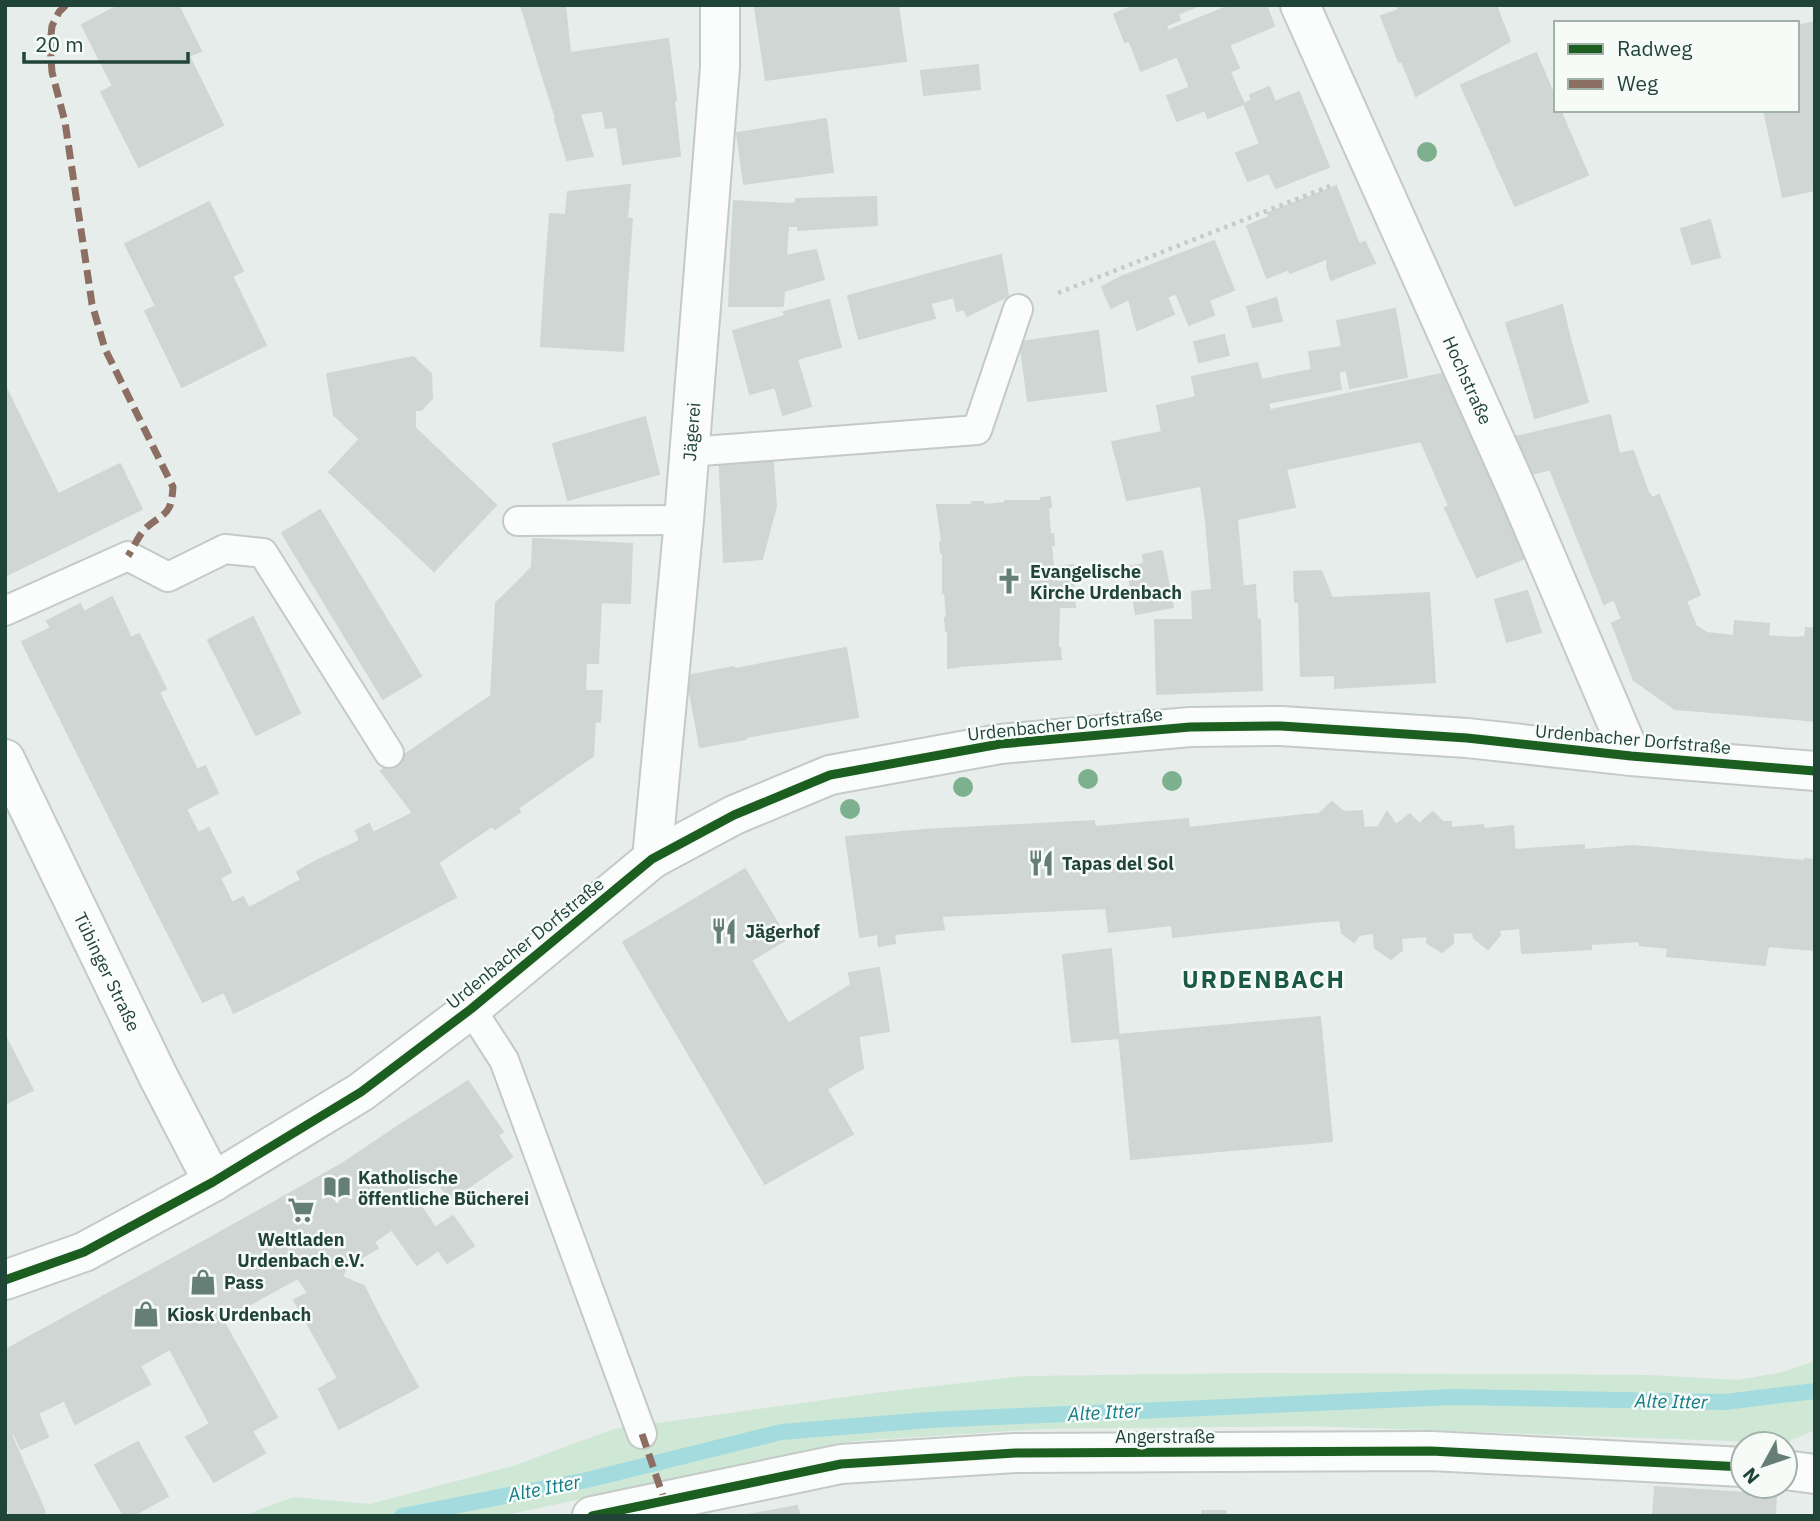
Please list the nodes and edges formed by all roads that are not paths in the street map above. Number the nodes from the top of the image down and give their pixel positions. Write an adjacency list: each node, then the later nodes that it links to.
1 (720, 5): 4 (street, Jägerei)
2 (1300, 5): 9 (street, Hochstraße)
3 (1018, 309): 4 (lane)
4 (689, 452): 5 (street, Jägerei)
5 (684, 520): 6 (lane); 12 (street, Jägerei)
6 (519, 521)
7 (5, 611): 8 (lane)
8 (389, 753)
9 (1631, 756): 11 (street, Urdenbacher Dorfstraße); 12 (street, Urdenbacher Dorfstraße)
10 (5, 759): 14 (street, Tübinger Straße)
11 (1815, 771)
12 (652, 859): 13 (street, Urdenbacher Dorfstraße)
13 (471, 1009): 14 (street, Urdenbacher Dorfstraße); 16 (lane)
14 (213, 1182): 15 (street, Urdenbacher Dorfstraße)
15 (5, 1280)
16 (642, 1434)
17 (1729, 1466): 18 (street, Angerstraße)
18 (592, 1516)

